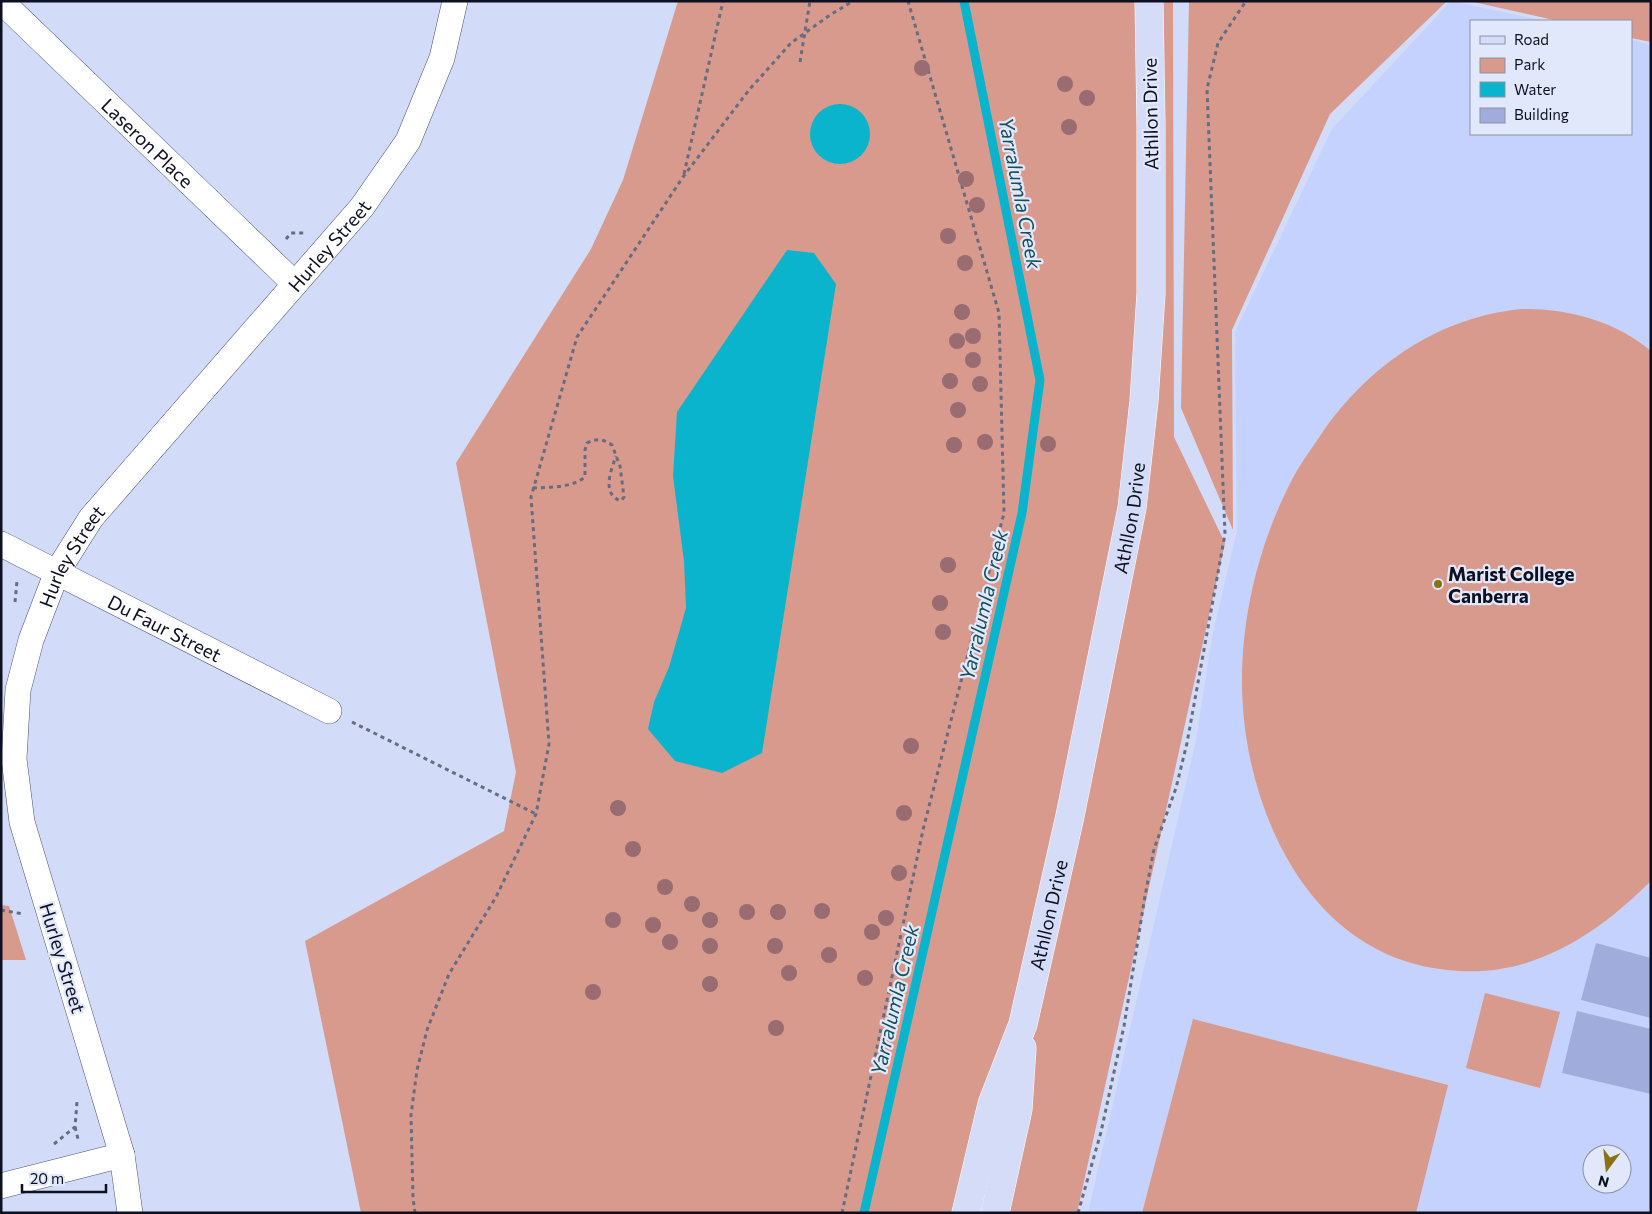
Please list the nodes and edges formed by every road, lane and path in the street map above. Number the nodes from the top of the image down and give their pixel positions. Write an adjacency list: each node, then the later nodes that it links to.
1 (1, 1): 12 (street, Laseron Place)
2 (455, 1): 12 (street, Hurley Street)
3 (723, 1): 11 (path)
4 (810, 1): 9 (path)
5 (853, 1): 9 (path)
6 (908, 1): 28 (path)
7 (1149, 1): 21 (main road, Athllon Drive)
8 (1246, 1): 31 (path)
9 (805, 33): 10 (path); 11 (path)
10 (800, 62)
11 (683, 177): 14 (path)
12 (295, 284): 16 (street, Hurley Street)
13 (616, 456): 13 (path); 14 (path)
14 (533, 488): 18 (path)
15 (1, 544): 16 (street, Du Faur Street)
16 (57, 572): 17 (street, Du Faur Street); 24 (street, Hurley Street)
17 (329, 710): 18 (path)
18 (536, 814): 27 (path)
19 (25, 908): 20 (path)
20 (1, 910)
21 (1023, 1024): 29 (main road, Athllon Drive); 30 (main road, Athllon Drive)
22 (77, 1101): 23 (path)
23 (49, 1148)
24 (122, 1155): 25 (street); 26 (street, Hurley Street)
25 (1, 1186)
26 (130, 1213)
27 (415, 1213)
28 (842, 1213)
29 (966, 1213)
30 (995, 1213)
31 (1078, 1213)

